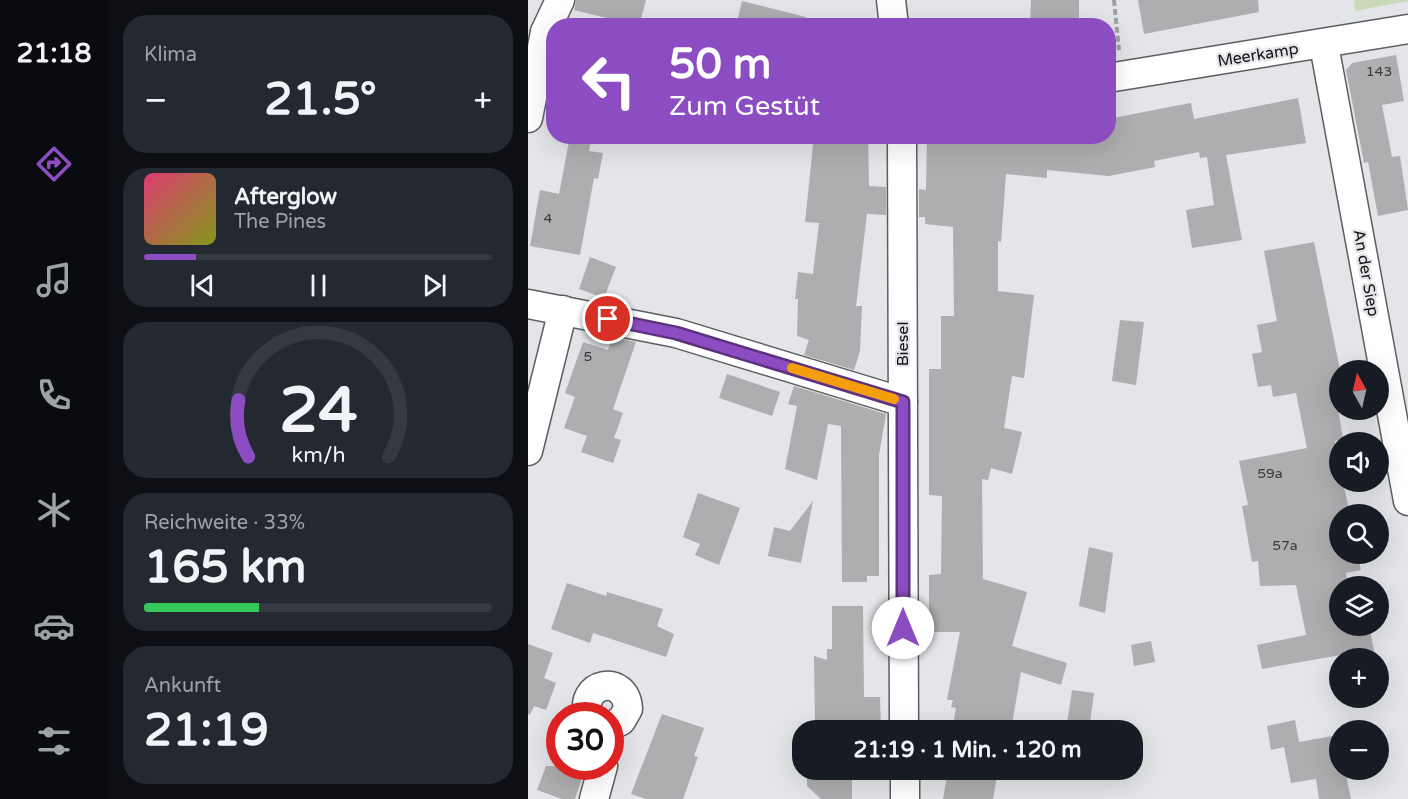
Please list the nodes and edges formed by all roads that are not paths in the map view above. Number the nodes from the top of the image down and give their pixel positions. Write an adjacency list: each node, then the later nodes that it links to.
1 (560, 0): 3 (street)
2 (891, 0): 4 (street)
3 (554, 18)
4 (893, 18)
5 (1408, 29): 7 (street, Meerkamp)
6 (546, 45): 9 (street)
7 (1324, 45): 8 (street, Meerkamp); 15 (street, An der Siep)
8 (1116, 78)
9 (528, 118)
10 (902, 144): 13 (street, Biesel)
11 (528, 304): 12 (street)
12 (563, 310): 13 (street); 14 (street)
13 (903, 402): 18 (street, Biesel)
14 (528, 451)
15 (1408, 501)
16 (588, 702): 17 (street)
17 (624, 718)
18 (904, 720)
19 (599, 780): 21 (street)
20 (904, 780): 22 (street)
21 (594, 799)
22 (905, 799)

